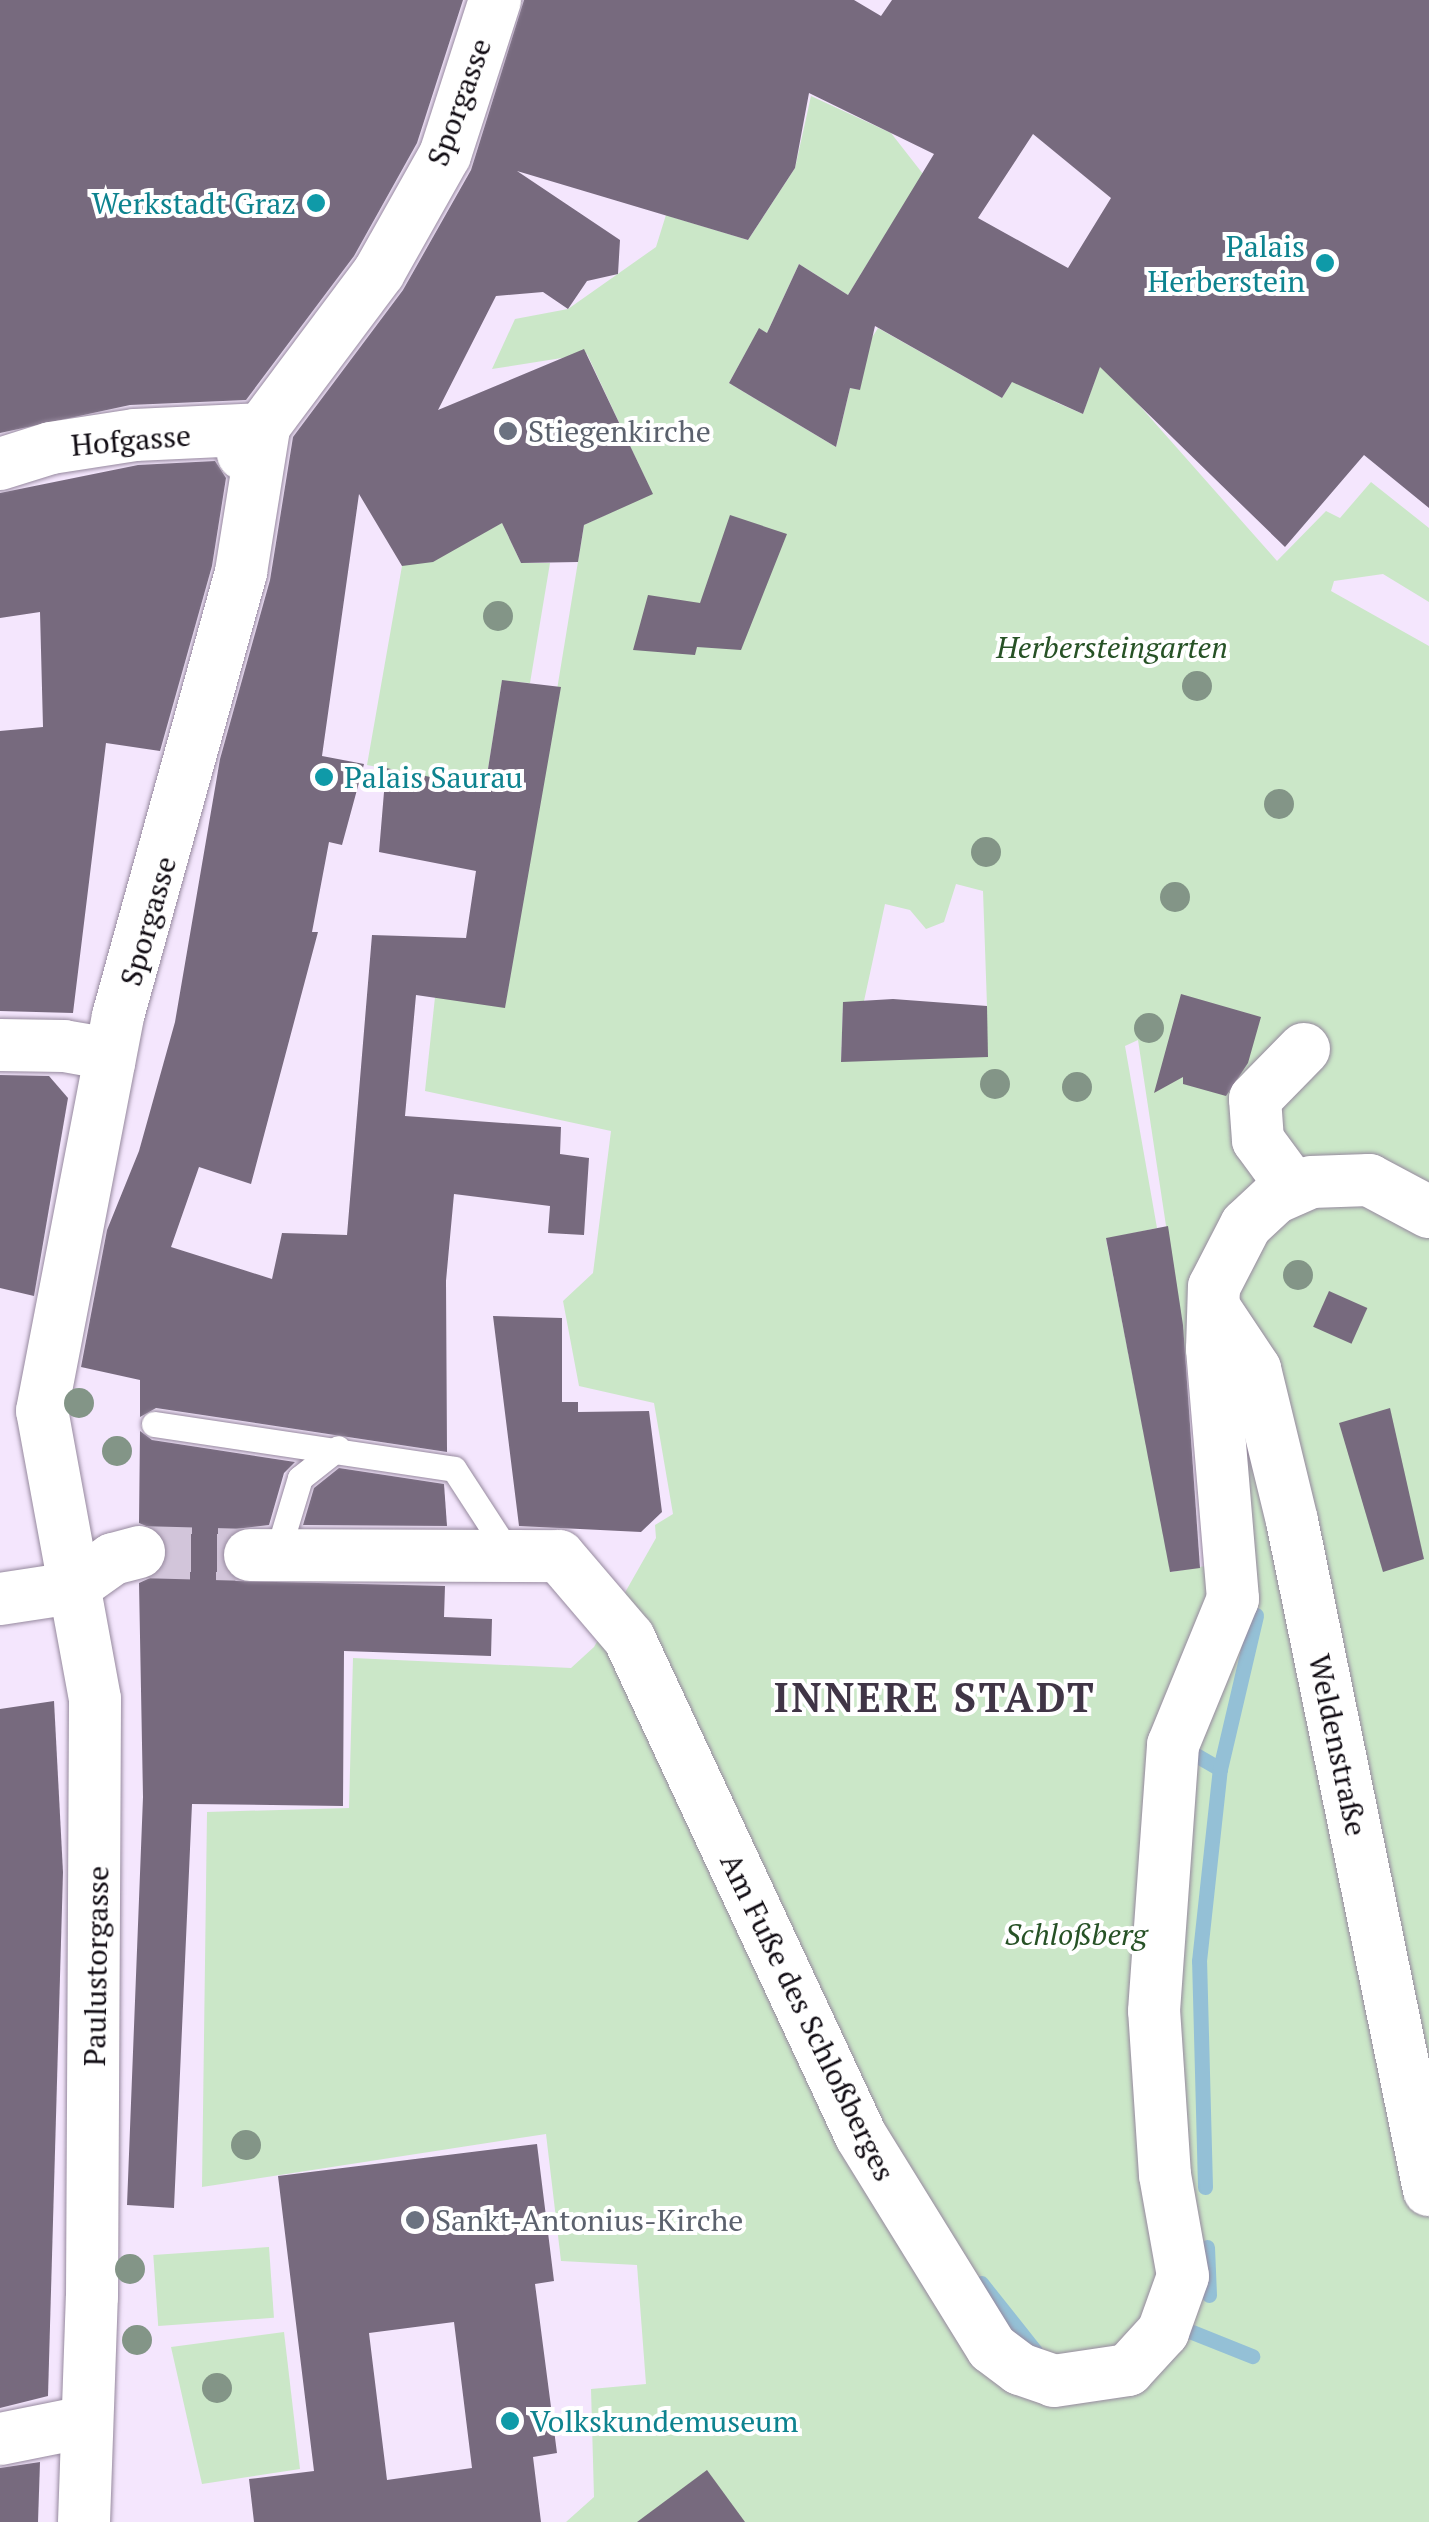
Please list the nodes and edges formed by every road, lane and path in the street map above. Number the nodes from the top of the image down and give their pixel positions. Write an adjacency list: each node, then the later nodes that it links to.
1 (495, 0): 2 (street, Sporgasse)
2 (260, 419): 3 (street, Hofgasse); 6 (street, Sporgasse)
3 (0, 464)
4 (0, 1045): 6 (street)
5 (1304, 1049): 7 (street)
6 (109, 1062): 10 (street, Sporgasse)
7 (1294, 1190): 8 (street); 9 (street, Am Fuße des Schloßberges)
8 (1429, 1212)
9 (1217, 1312): 14 (street, Am Fuße des Schloßberges); 18 (street, Weldenstraße)
10 (42, 1416): 16 (street, Paulustorgasse)
11 (154, 1424): 12 (lane)
12 (338, 1448): 14 (lane); 15 (lane)
13 (139, 1552): 16 (street)
14 (508, 1552): 15 (street, Am Fuße des Schloßberges)
15 (264, 1554)
16 (72, 1588): 17 (street); 19 (street, Paulustorgasse)
17 (0, 1599)
18 (1429, 2190)
19 (86, 2422): 20 (street); 21 (street, Paulustorgasse)
20 (0, 2438)
21 (84, 2522)

